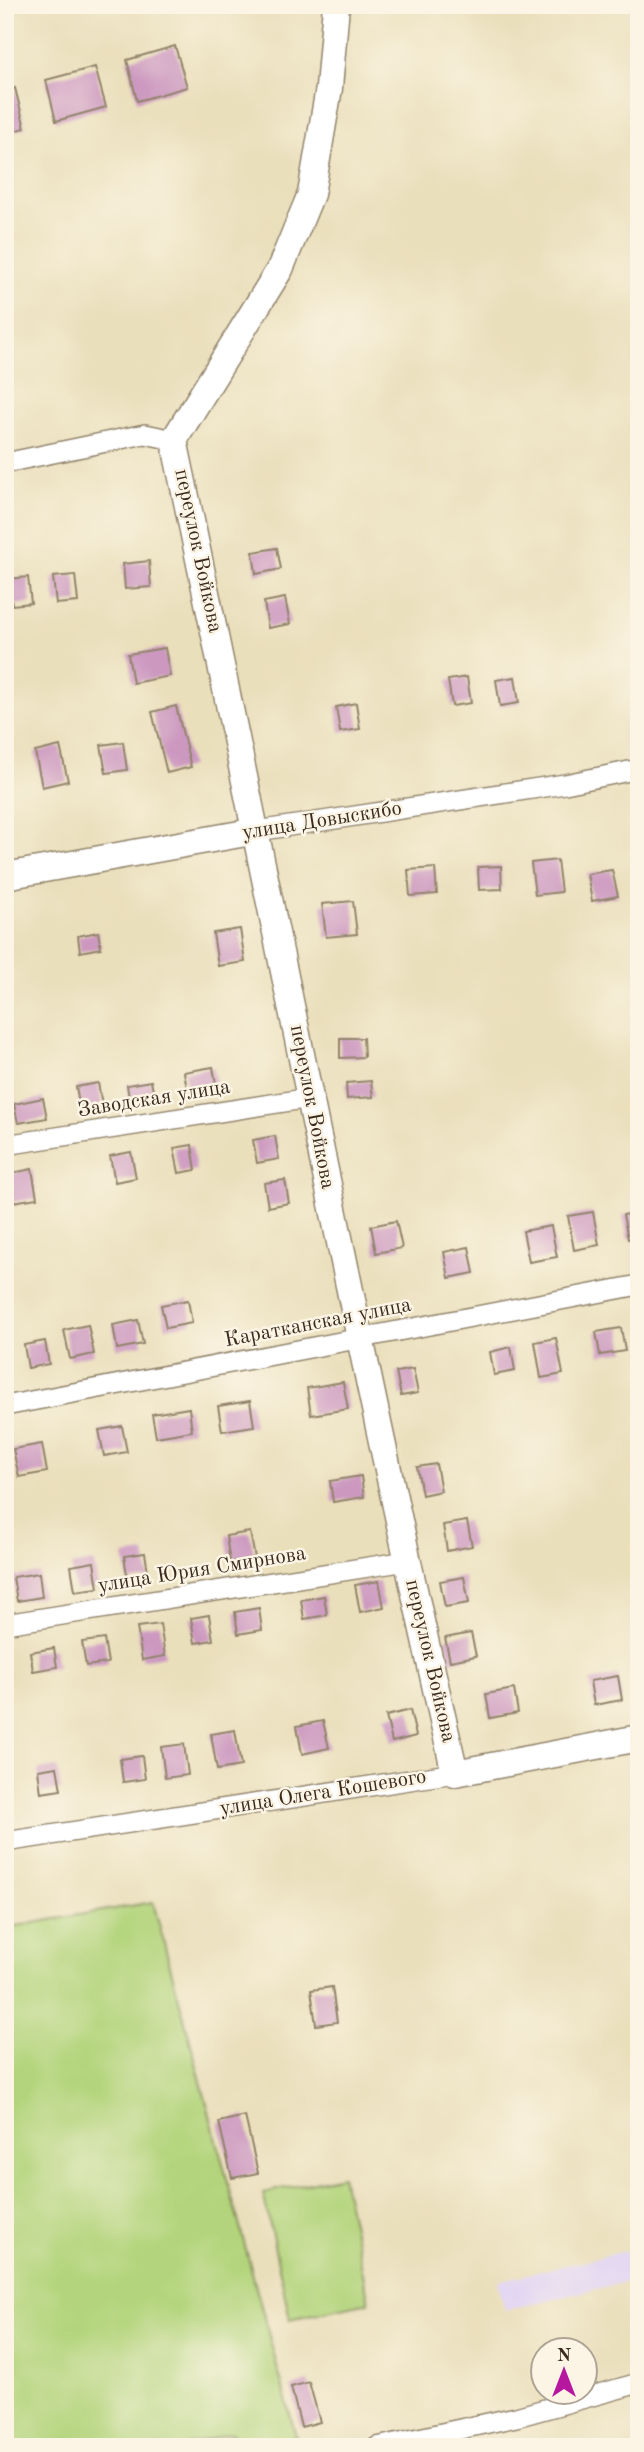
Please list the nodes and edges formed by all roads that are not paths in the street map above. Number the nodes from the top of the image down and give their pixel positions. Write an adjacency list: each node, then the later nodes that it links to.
1 (336, 5): 2 (street)
2 (174, 440): 3 (street); 5 (street, переулок Войкова)
3 (5, 463)
4 (639, 769): 5 (street, улица Довыскибо)
5 (257, 831): 6 (street, улица Довыскибо); 7 (street, переулок Войкова)
6 (5, 876)
7 (310, 1098): 8 (street, Заводская улица); 10 (street, переулок Войкова)
8 (5, 1145)
9 (639, 1285): 10 (street, Каратканская улица)
10 (359, 1338): 11 (street, Каратканская улица); 12 (street, переулок Войкова)
11 (5, 1406)
12 (407, 1561): 13 (street, улица Юрия Смирнова); 15 (street, переулок Войкова)
13 (5, 1624)
14 (639, 1738): 15 (street, улица Олега Кошевого)
15 (455, 1773): 16 (street, улица Олега Кошевого)
16 (5, 1842)
17 (639, 2384): 18 (street)
18 (377, 2447)

